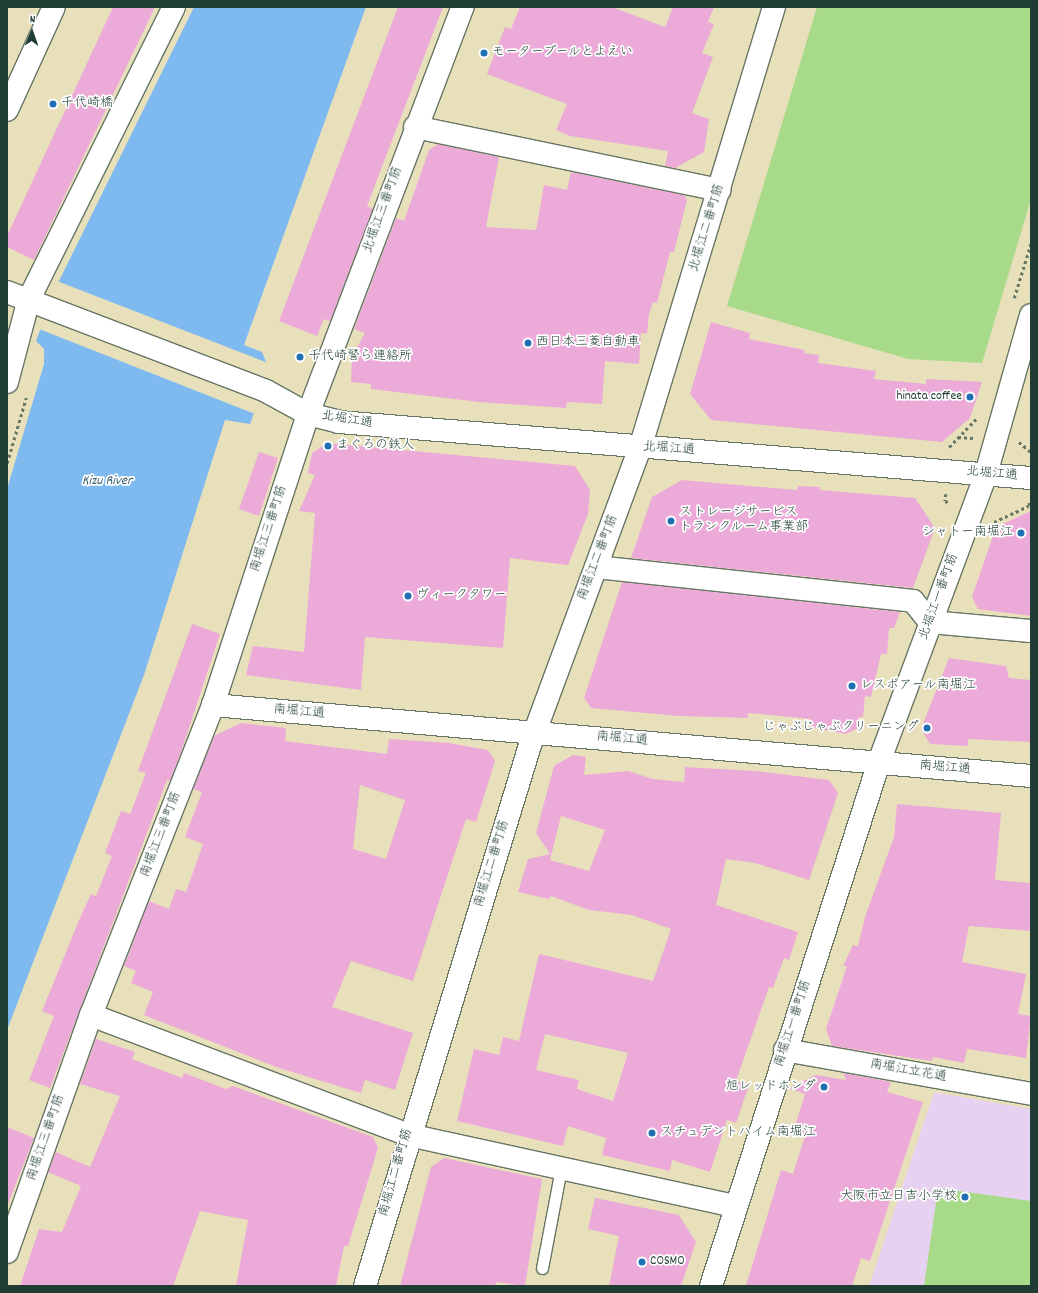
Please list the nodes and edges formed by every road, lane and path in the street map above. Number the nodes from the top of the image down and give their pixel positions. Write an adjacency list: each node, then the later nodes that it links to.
1 (54, 7): 5 (street)
2 (174, 7): 9 (street)
3 (463, 7): 6 (street, 北堀江三番町筋)
4 (774, 7): 7 (street, 北堀江二番町筋)
5 (10, 98)
6 (415, 127): 7 (street); 12 (street, 北堀江三番町筋)
7 (720, 190): 14 (street, 北堀江二番町筋)
8 (7, 292): 9 (street, 北堀江通)
9 (29, 299): 11 (street); 12 (street, 北堀江通)
10 (1030, 320): 16 (street, 北堀江一番町筋)
11 (7, 382)
12 (308, 414): 14 (street, 北堀江通); 23 (street, 南堀江三番町筋)
13 (1021, 442): 15 (path)
14 (640, 448): 16 (street, 北堀江通); 20 (street, 南堀江二番町筋)
15 (1031, 452)
16 (986, 474): 17 (street, 北堀江通); 21 (street, 北堀江一番町筋)
17 (1031, 478)
18 (1029, 506): 19 (path)
19 (995, 522)
20 (596, 567): 21 (street); 24 (street, 南堀江二番町筋)
21 (930, 622): 22 (street); 25 (street, 北堀江一番町筋)
22 (1031, 631)
23 (213, 705): 24 (street, 南堀江通); 27 (street, 南堀江三番町筋)
24 (534, 732): 25 (street, 南堀江通); 30 (street, 南堀江二番町筋)
25 (880, 762): 26 (street, 南堀江通); 28 (street, 南堀江一番町筋)
26 (1031, 776)
27 (91, 1015): 30 (street); 33 (street, 南堀江三番町筋)
28 (785, 1050): 29 (street, 南堀江立花通); 32 (street, 南堀江一番町筋)
29 (1031, 1094)
30 (408, 1135): 31 (street); 35 (street, 南堀江二番町筋)
31 (561, 1168): 32 (street); 34 (lane)
32 (736, 1206): 36 (street, 南堀江一番町筋)
33 (7, 1252)
34 (542, 1268)
35 (365, 1286)
36 (711, 1286)

